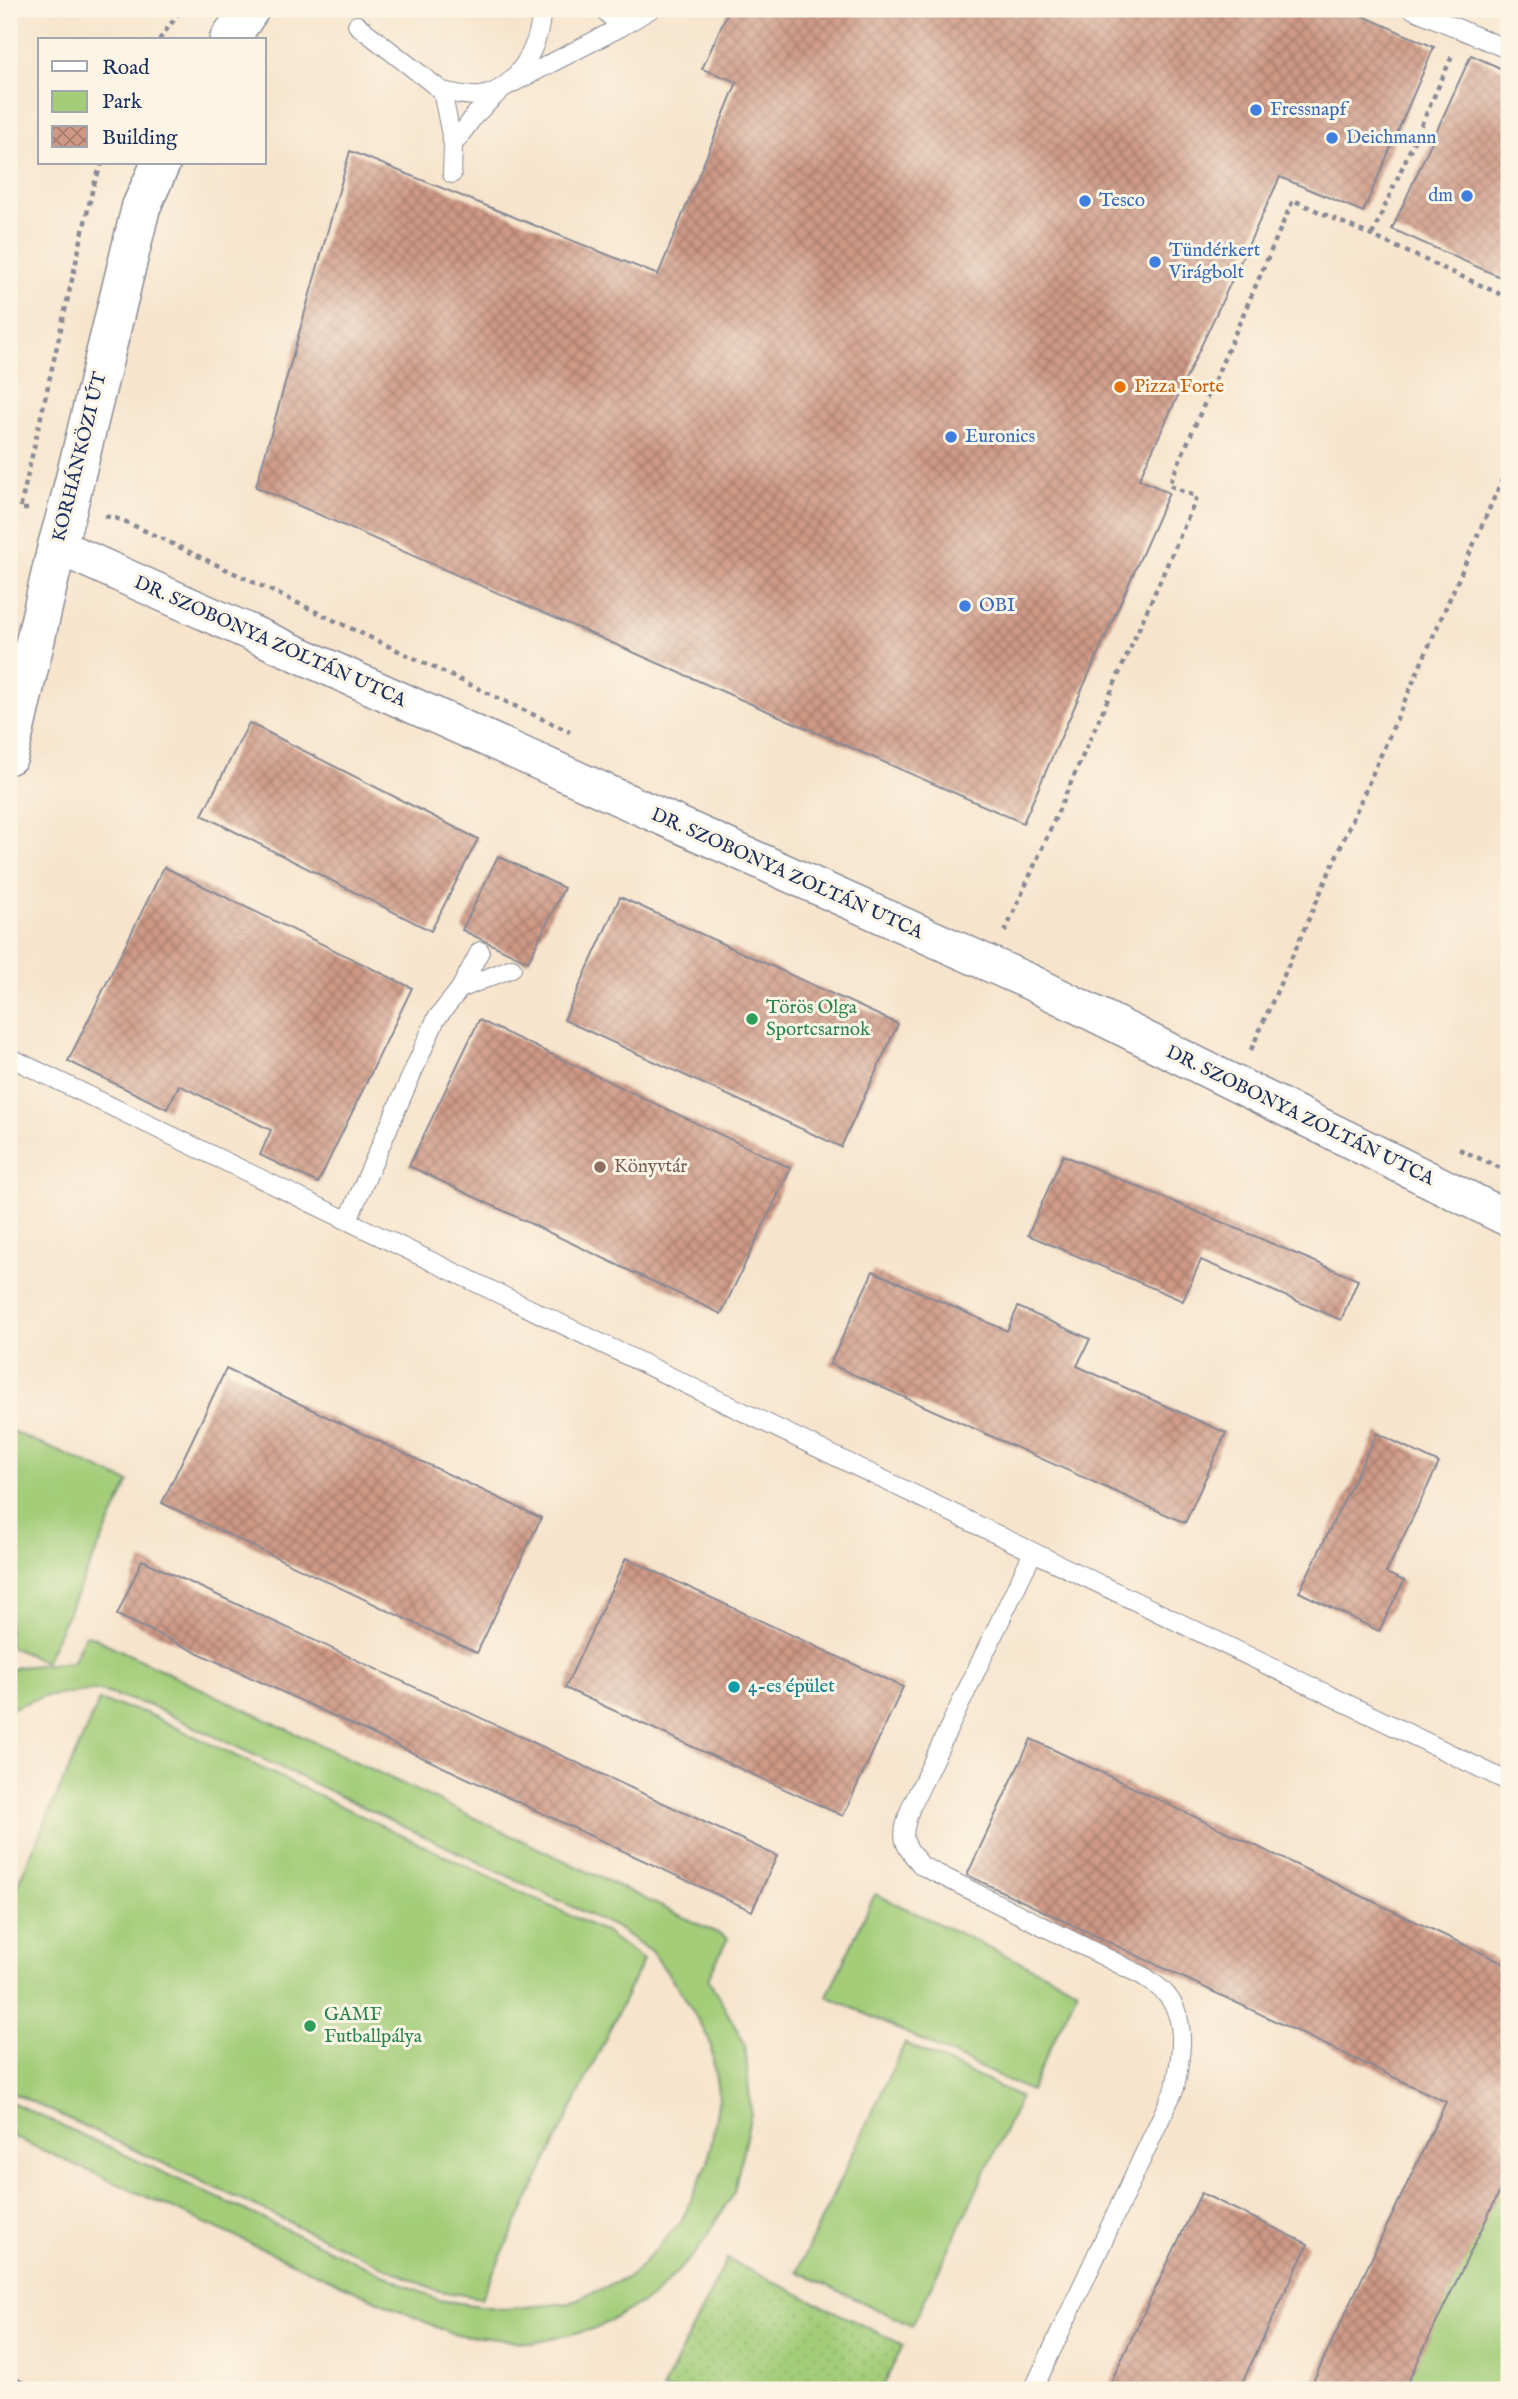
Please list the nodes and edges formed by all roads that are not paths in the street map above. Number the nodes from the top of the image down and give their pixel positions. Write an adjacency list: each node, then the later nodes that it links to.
1 (250, 9): 8 (street)
2 (541, 9): 10 (lane)
3 (603, 9): 7 (lane)
4 (651, 9): 7 (lane)
5 (1412, 9): 9 (lane)
6 (357, 25): 11 (lane)
7 (621, 27): 10 (lane)
8 (230, 38)
9 (1509, 50)
10 (503, 88): 11 (lane); 12 (lane)
11 (442, 91): 12 (lane)
12 (453, 145): 14 (lane)
13 (161, 164): 15 (street, KORHÁNKÖZI ÚT)
14 (452, 174)
15 (57, 546): 16 (street, KORHÁNKÖZI ÚT); 21 (street, DR. SZOBONYA ZOLTÁN UTCA)
16 (9, 755)
17 (480, 951): 19 (lane)
18 (512, 968): 19 (lane)
19 (460, 989): 22 (lane)
20 (9, 1057): 22 (lane)
21 (1509, 1219)
22 (348, 1220): 23 (lane)
23 (1033, 1552): 24 (lane); 25 (lane)
24 (1509, 1782)
25 (1033, 2390)

